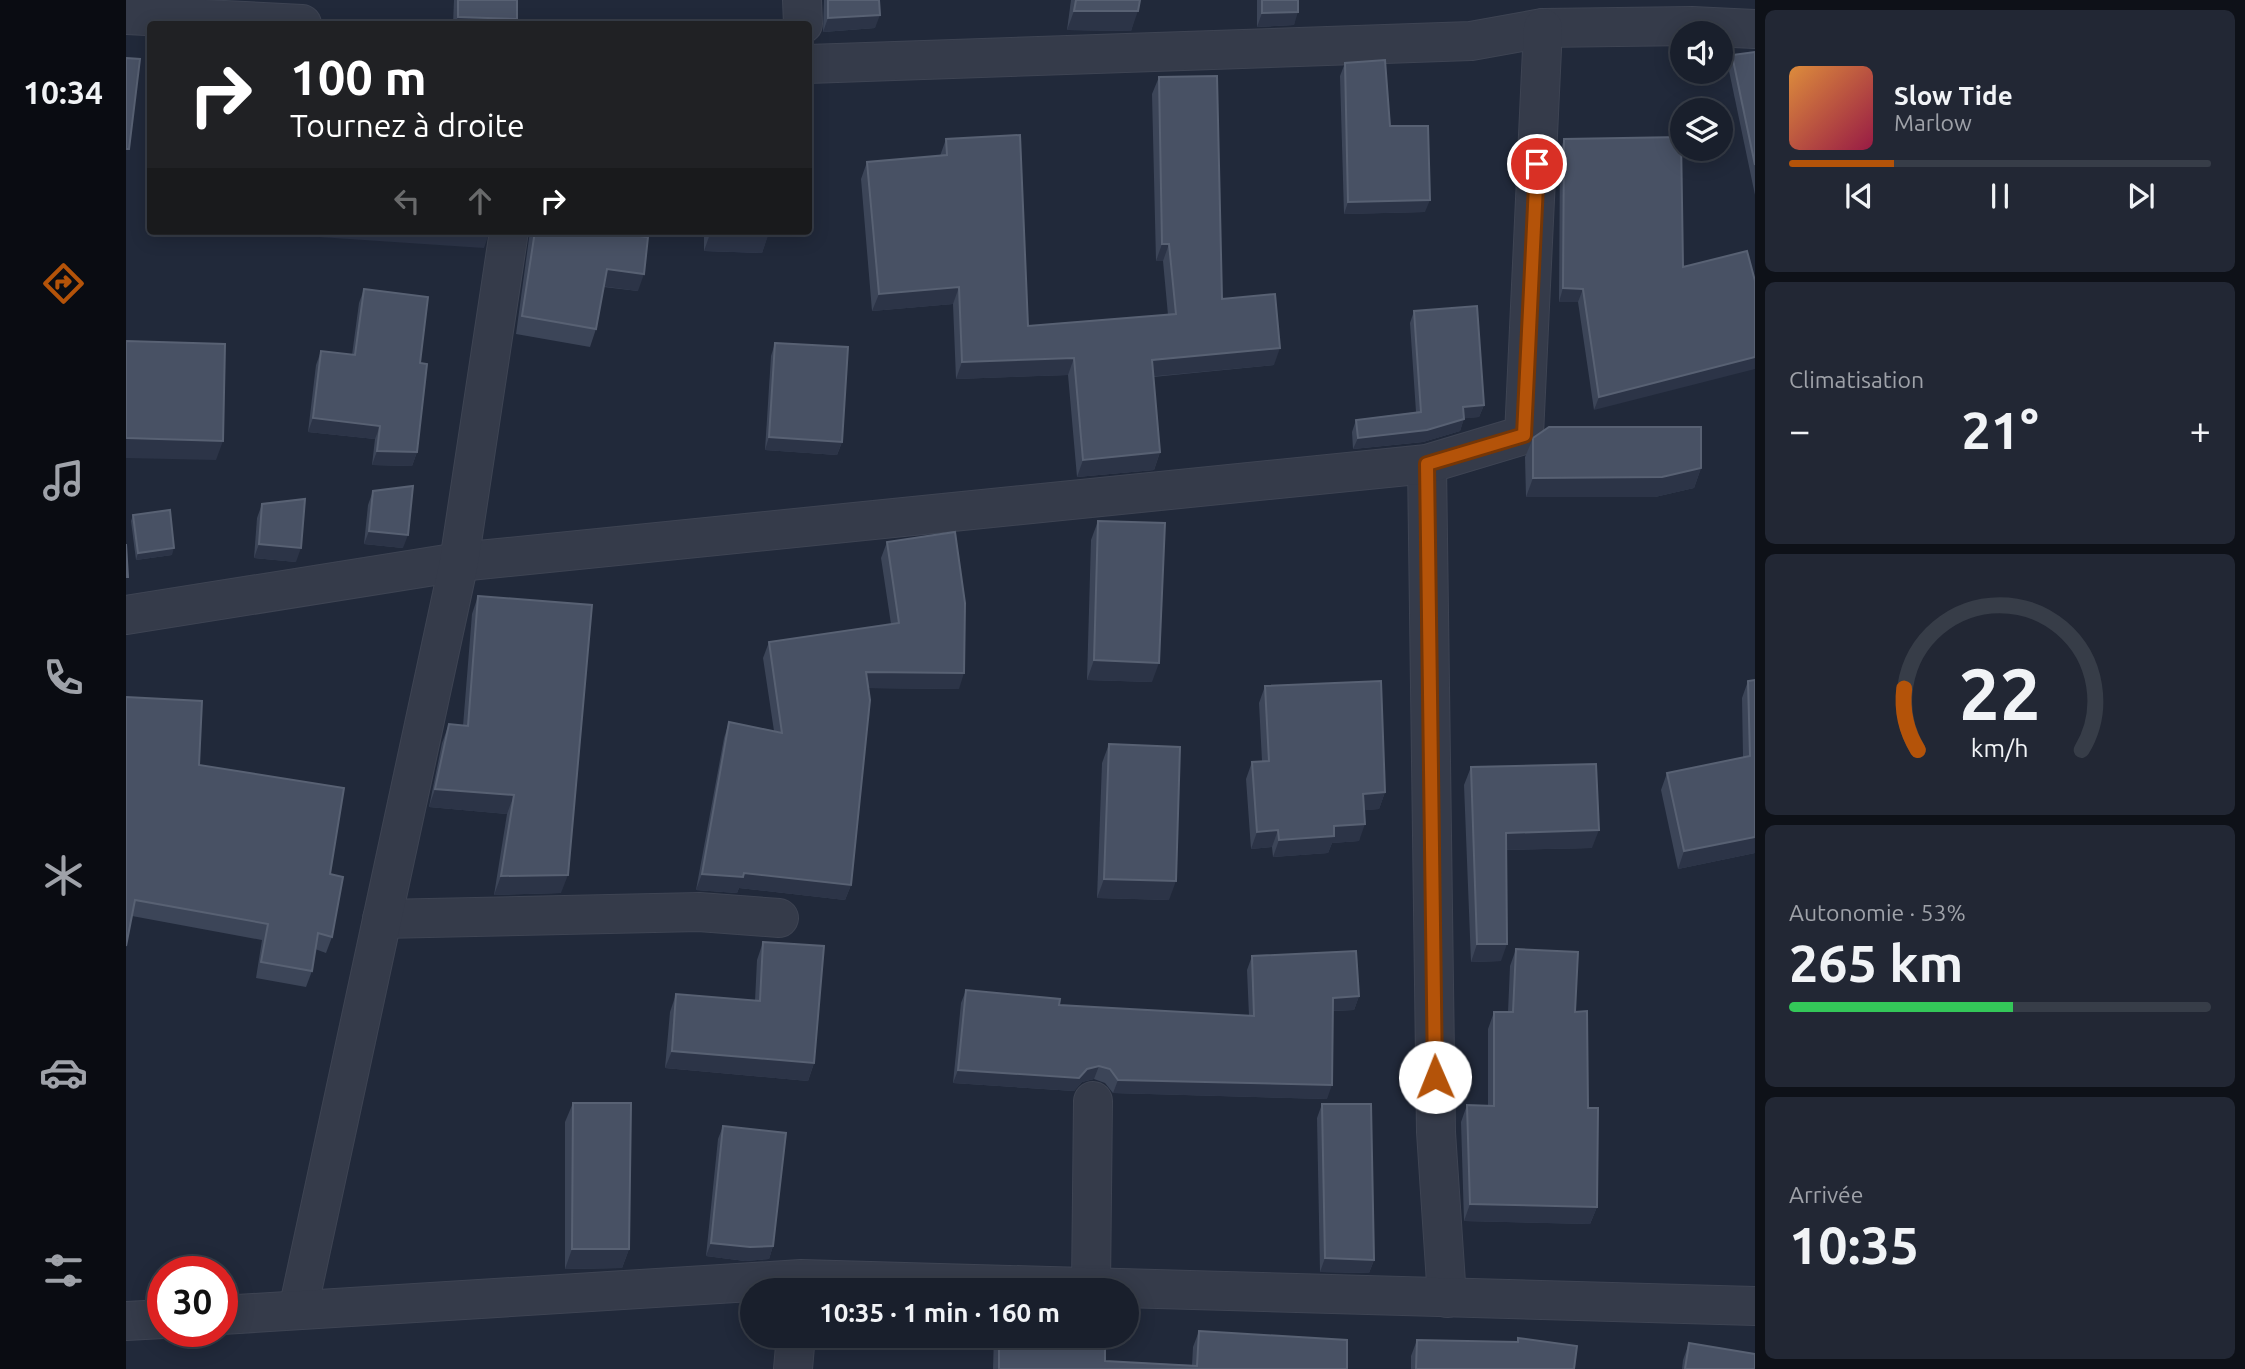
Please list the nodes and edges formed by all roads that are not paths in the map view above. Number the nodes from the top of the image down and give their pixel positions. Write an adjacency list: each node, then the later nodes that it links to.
1 (802, 0): 5 (street)
2 (1688, 13): 6 (street); 7 (street)
3 (126, 15): 4 (street)
4 (243, 21)
5 (803, 21)
6 (1543, 28): 8 (street); 10 (street)
7 (1755, 29)
8 (812, 64)
9 (508, 235): 11 (street)
10 (1427, 464): 11 (street); 19 (street)
11 (459, 562): 12 (street); 14 (street)
12 (126, 615)
13 (779, 918): 14 (street)
14 (382, 919): 21 (street)
15 (1093, 1101): 16 (street)
16 (1091, 1278)
17 (740, 1287): 21 (street)
18 (1139, 1288): 19 (street)
19 (1447, 1298): 20 (street)
20 (1755, 1306)
21 (298, 1310): 22 (street)
22 (238, 1314)
23 (147, 1320): 24 (street)
24 (126, 1321)
25 (795, 1348): 26 (street)
26 (793, 1369)

